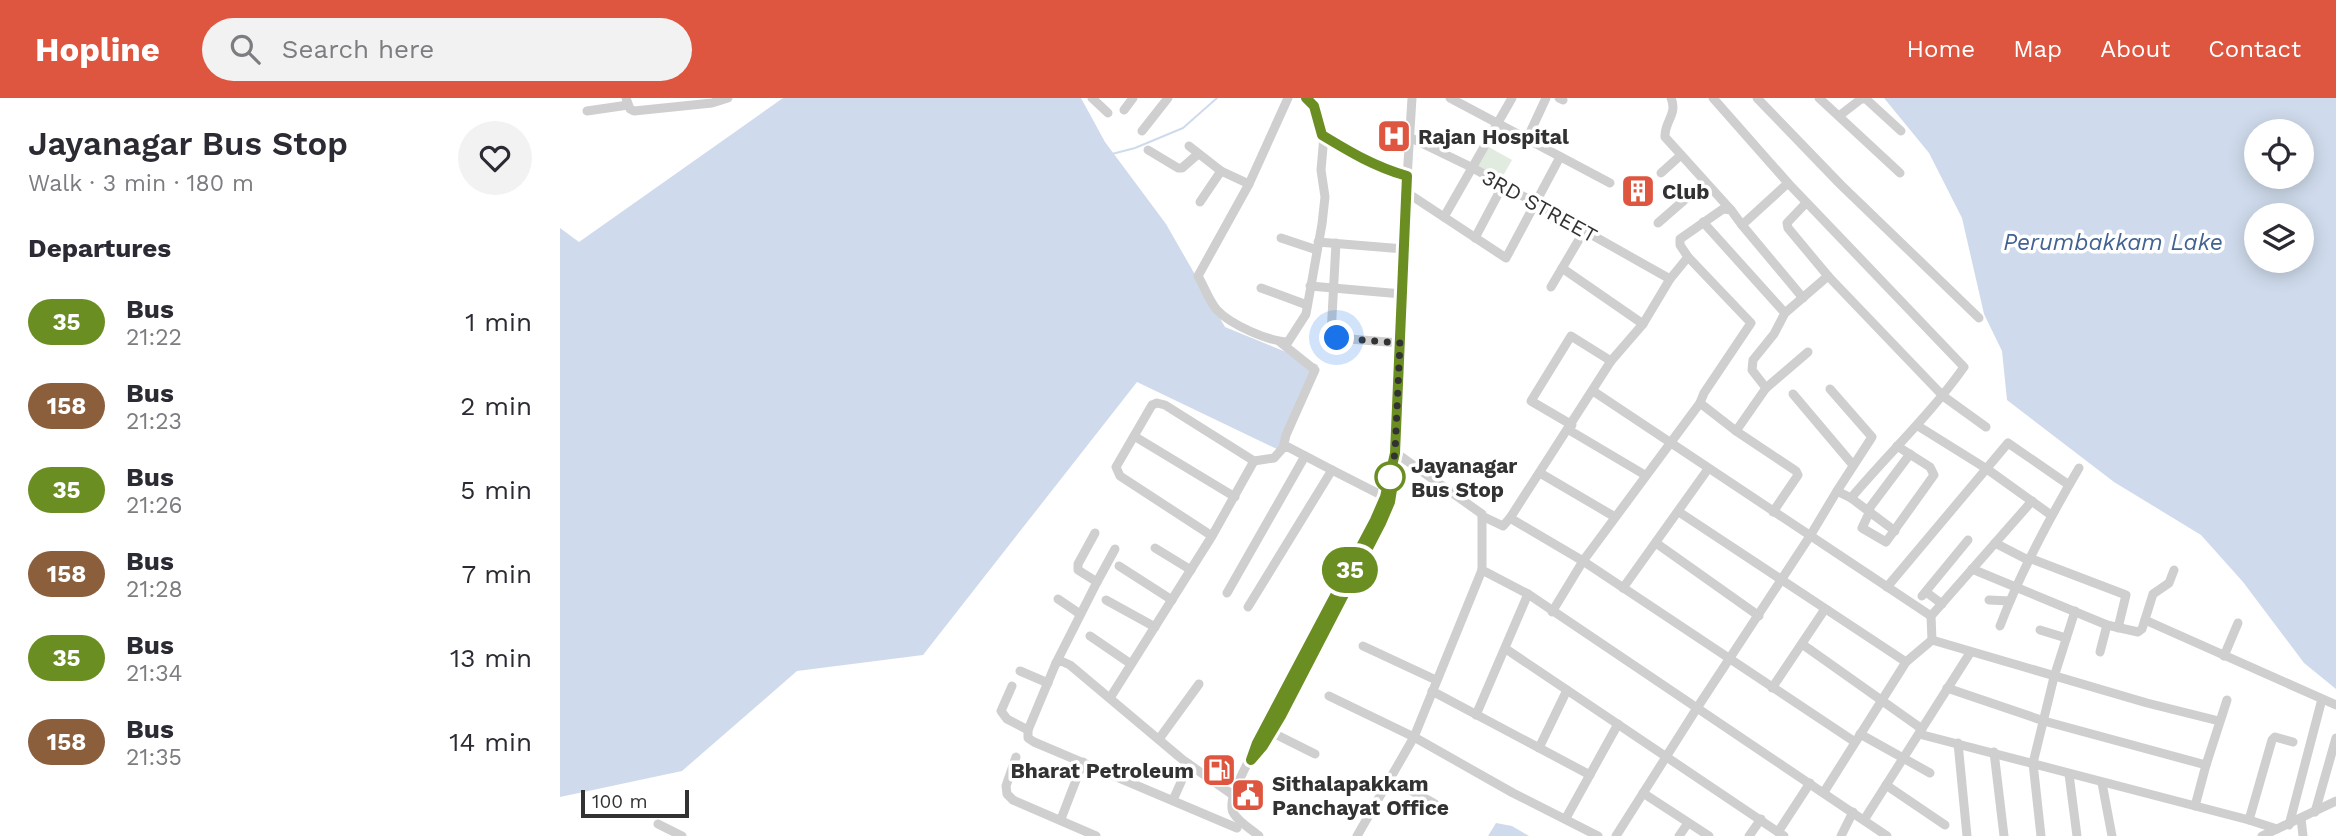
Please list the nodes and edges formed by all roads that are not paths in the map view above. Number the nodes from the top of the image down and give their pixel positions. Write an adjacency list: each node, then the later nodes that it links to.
1 (728, 98): 16 (street)
2 (1092, 98): 20 (street)
3 (1133, 98): 18 (street)
4 (1168, 98): 23 (street)
5 (1287, 98): 41 (street)
6 (1306, 98): 17 (street)
7 (1320, 98): 17 (street)
8 (1410, 98): 25 (street)
9 (1450, 98): 22 (street)
10 (1512, 98): 22 (street)
11 (1546, 98): 27 (street)
12 (1671, 98): 31 (street)
13 (1713, 98): 40 (street)
14 (1757, 98): 70 (street)
15 (1819, 98): 21 (street)
16 (627, 102): 19 (street)
17 (1314, 106): 26 (street)
18 (1125, 110)
19 (587, 111)
20 (1108, 113)
21 (1839, 116): 24 (street); 36 (street)
22 (1498, 123): 27 (street); 33 (street)
23 (1142, 131)
24 (1901, 131)
25 (1409, 135): 33 (street, 3RD STREET); 37 (street)
26 (1324, 136): 37 (street); 56 (street)
27 (1527, 139): 32 (street)
28 (1189, 146): 30 (street)
29 (1148, 150): 30 (street)
30 (1198, 154): 34 (street)
31 (1681, 155): 35 (street); 38 (street)
32 (1560, 157): 39 (street); 46 (street)
33 (1473, 168): 42 (street, 3RD STREET); 48 (street)
34 (1221, 171): 41 (street); 44 (street)
35 (1661, 173)
36 (1900, 173)
37 (1407, 176): 43 (street)
38 (1705, 182): 47 (street); 50 (street)
39 (1610, 183)
40 (1788, 183): 45 (street); 51 (street)
41 (1249, 184): 72 (street)
42 (1503, 186): 46 (street, 3RD STREET); 54 (street)
43 (1406, 192): 48 (street); 57 (street)
44 (1200, 202)
45 (1806, 203): 60 (street); 80 (street)
46 (1536, 204): 52 (street, 3RD STREET); 54 (street)
47 (1731, 211): 49 (street); 51 (street)
48 (1444, 217): 54 (street)
49 (1703, 222): 58 (street); 69 (street)
50 (1658, 223)
51 (1742, 225): 67 (street)
52 (1584, 231): 59 (street); 61 (street, 3RD STREET)
53 (1281, 238): 56 (street)
54 (1475, 239)
55 (1336, 243): 56 (street); 57 (street); 65 (street)
56 (1317, 246): 62 (street)
57 (1404, 249): 66 (street)
58 (1688, 257): 61 (street); 81 (street)
59 (1562, 268): 63 (street); 71 (street)
60 (1828, 276): 67 (street); 80 (street)
61 (1670, 279): 71 (street)
62 (1310, 286): 65 (street); 68 (street)
63 (1551, 286)
64 (1261, 288): 68 (street)
65 (1333, 288): 66 (street); 73 (street)
66 (1402, 294): 73 (street)
67 (1803, 298): 69 (street)
68 (1307, 306): 72 (street)
69 (1785, 313): 76 (street)
70 (1979, 318)
71 (1643, 324): 75 (street)
72 (1280, 342): 89 (street)
73 (1400, 343): 90 (street)
74 (1808, 352): 76 (street)
75 (1611, 361): 78 (street); 84 (street)
76 (1766, 388): 85 (street)
77 (1830, 388): 94 (street)
78 (1593, 391): 84 (street); 87 (street)
79 (1793, 394): 94 (street)
80 (1943, 396): 82 (street); 83 (street)
81 (1700, 403): 85 (street); 87 (street)
82 (1918, 426): 88 (street); 98 (street)
83 (1986, 426)
84 (1570, 427): 99 (street); 100 (street)
85 (1736, 430): 109 (street)
86 (1134, 436): 93 (street); 103 (street); 116 (street)
87 (1672, 442): 96 (street); 100 (street)
88 (1897, 446): 91 (street); 105 (street)
89 (1283, 449): 92 (street); 93 (street)
90 (1395, 453): 104 (street); 111 (street); 192 (street)
91 (1910, 454): 107 (street); 114 (street)
92 (1305, 456): 97 (street); 135 (street)
93 (1254, 461): 103 (street)
94 (1853, 465): 102 (street)
95 (2079, 468): 101 (street)
96 (1708, 469): 108 (street); 109 (street)
97 (1332, 470): 104 (street); 143 (street)
98 (1987, 470): 101 (street); 106 (street); 133 (street)
99 (1540, 473): 112 (street); 113 (street)
100 (1645, 475): 112 (street)
101 (2069, 485): 110 (street)
102 (1836, 491): 105 (street); 117 (street)
103 (1235, 497): 116 (street)
104 (1385, 497): 206 (street)
105 (1851, 498): 107 (street)
106 (2032, 501): 110 (street); 120 (street)
107 (1869, 510): 114 (street); 114 (street)
108 (1679, 512): 119 (street); 130 (street)
109 (1773, 512): 117 (street)
110 (2052, 515): 123 (street)
111 (1482, 516): 113 (street); 128 (street)
112 (1615, 517): 124 (street)
113 (1510, 518): 124 (street)
114 (1895, 531)
115 (1095, 533): 131 (street)
116 (1212, 536): 127 (street)
117 (1810, 537): 130 (street); 133 (street)
118 (1968, 540): 142 (street)
119 (1656, 543): 134 (street); 148 (street)
120 (1995, 543): 123 (street); 126 (street)
121 (1155, 548): 127 (street)
122 (1115, 549): 131 (street)
123 (2029, 559): 132 (street); 155 (street)
124 (1583, 561): 134 (street); 146 (street)
125 (1119, 566): 139 (street)
126 (1972, 569): 132 (street); 142 (street)
127 (1191, 570): 139 (street)
128 (1482, 570): 136 (street); 172 (street)
129 (2174, 570): 150 (street)
130 (1782, 581): 144 (street); 148 (street)
131 (1097, 582): 147 (street)
132 (2015, 586): 141 (street); 145 (street)
133 (1887, 587): 149 (street)
134 (1623, 588): 166 (street)
135 (1227, 593)
136 (1528, 594): 146 (street); 162 (street)
137 (1058, 599): 147 (street)
138 (1106, 600): 154 (street)
139 (1172, 600): 154 (street)
140 (1989, 600): 141 (street)
141 (2010, 601): 153 (street)
142 (1942, 604): 149 (street)
143 (1248, 607)
144 (1825, 609): 160 (street); 167 (street)
145 (2075, 611): 152 (street); 158 (street)
146 (1552, 612): 186 (street)
147 (1080, 614): 168 (street)
148 (1759, 616): 166 (street)
149 (1931, 616): 159 (street)
150 (2145, 620): 155 (street); 165 (street)
151 (2238, 623): 165 (street)
152 (2107, 625): 155 (street); 163 (street)
153 (2000, 626)
154 (1154, 627): 169 (street)
155 (2118, 628)
156 (2040, 630): 158 (street)
157 (1090, 636): 169 (street)
158 (2066, 638): 171 (street)
159 (1932, 640): 164 (street); 167 (street)
160 (1802, 644): 176 (street); 183 (street)
161 (1363, 646): 172 (street)
162 (1506, 649): 178 (street); 187 (street)
163 (2100, 652)
164 (1970, 653): 171 (street); 177 (street)
165 (2224, 656): 182 (street)
166 (1730, 660): 176 (street); 186 (street)
167 (1906, 662): 183 (street)
168 (1056, 663): 173 (street); 181 (street)
169 (1131, 664): 181 (street)
170 (1020, 671): 173 (street)
171 (2053, 677): 188 (street); 189 (street)
172 (1436, 680): 179 (street)
173 (1048, 683): 191 (street)
174 (1199, 684): 197 (street)
175 (1012, 686): 191 (street)
176 (1772, 688): 195 (street)
177 (1947, 688): 188 (street); 193 (street)
178 (1567, 690): 190 (street); 200 (street)
179 (1432, 691): 187 (street); 194 (street)
180 (1329, 696): 194 (street)
181 (1110, 698): 197 (street)
182 (2322, 699): 185 (street); 235 (street)
183 (1881, 700): 193 (street); 195 (street)
184 (2227, 700): 189 (street)
185 (2336, 705)
186 (1697, 708): 204 (street); 215 (street)
187 (1476, 715): 200 (street)
188 (2044, 721): 209 (street); 210 (street)
189 (2219, 722): 210 (street)
190 (1618, 724): 204 (street); 213 (street)
191 (1028, 730): 207 (street)
192 (1271, 732): 202 (street); 206 (street)
193 (1921, 732): 199 (street); 205 (street)
194 (1414, 737): 214 (street); 227 (street)
195 (1857, 738): 205 (street); 218 (street)
196 (2336, 738): 226 (street)
197 (1159, 739): 208 (street)
198 (2293, 742): 232 (street)
199 (1958, 743): 201 (street); 254 (street)
200 (1539, 748): 213 (street)
201 (1994, 752): 209 (street); 255 (street)
202 (1315, 754)
203 (1016, 757): 230 (street)
204 (1667, 757): 219 (street); 229 (street)
205 (1904, 757): 211 (street); 217 (street)
206 (1251, 760): 220 (street)
207 (1083, 762): 221 (street); 230 (street)
208 (1189, 764): 220 (street); 221 (street)
209 (2033, 764): 212 (street); 256 (street)
210 (2206, 765): 224 (street)
211 (1930, 773)
212 (2069, 774): 216 (street); 257 (street)
213 (1590, 775): 227 (street)
214 (1390, 778): 223 (street); 246 (street)
215 (1810, 783): 218 (street); 241 (street)
216 (2102, 783): 224 (street); 258 (street)
217 (1886, 785): 231 (street); 234 (street)
218 (1824, 792): 225 (street)
219 (1643, 793): 233 (street); 248 (street)
220 (1233, 794): 236 (street)
221 (1173, 800): 236 (street)
222 (2336, 801): 226 (street)
223 (1435, 804)
224 (2195, 806): 232 (street)
225 (1853, 812): 231 (street); 252 (street)
226 (2315, 812): 228 (street)
227 (1566, 818): 247 (street)
228 (2301, 818): 235 (street); 260 (street)
229 (1761, 819): 241 (street); 251 (street)
230 (1061, 820): 243 (street)
231 (1864, 820): 240 (street)
232 (2249, 820): 239 (street)
233 (1688, 823): 249 (street); 250 (street)
234 (1945, 825)
235 (2289, 825): 239 (street)
236 (1237, 828): 237 (street)
237 (1250, 828): 244 (street); 245 (street)
238 (663, 829): 242 (street)
239 (2277, 829): 259 (street)
240 (1874, 832): 253 (street)
241 (1781, 834)
242 (682, 836)
243 (1096, 836)
244 (1259, 836)
245 (1267, 836)
246 (1357, 836)
247 (1598, 836)
248 (1616, 836)
249 (1679, 836)
250 (1709, 836)
251 (1749, 836)
252 (1841, 836)
253 (1887, 836)
254 (1967, 836)
255 (2004, 836)
256 (2041, 836)
257 (2077, 836)
258 (2112, 836)
259 (2262, 836)
260 (2303, 836)

